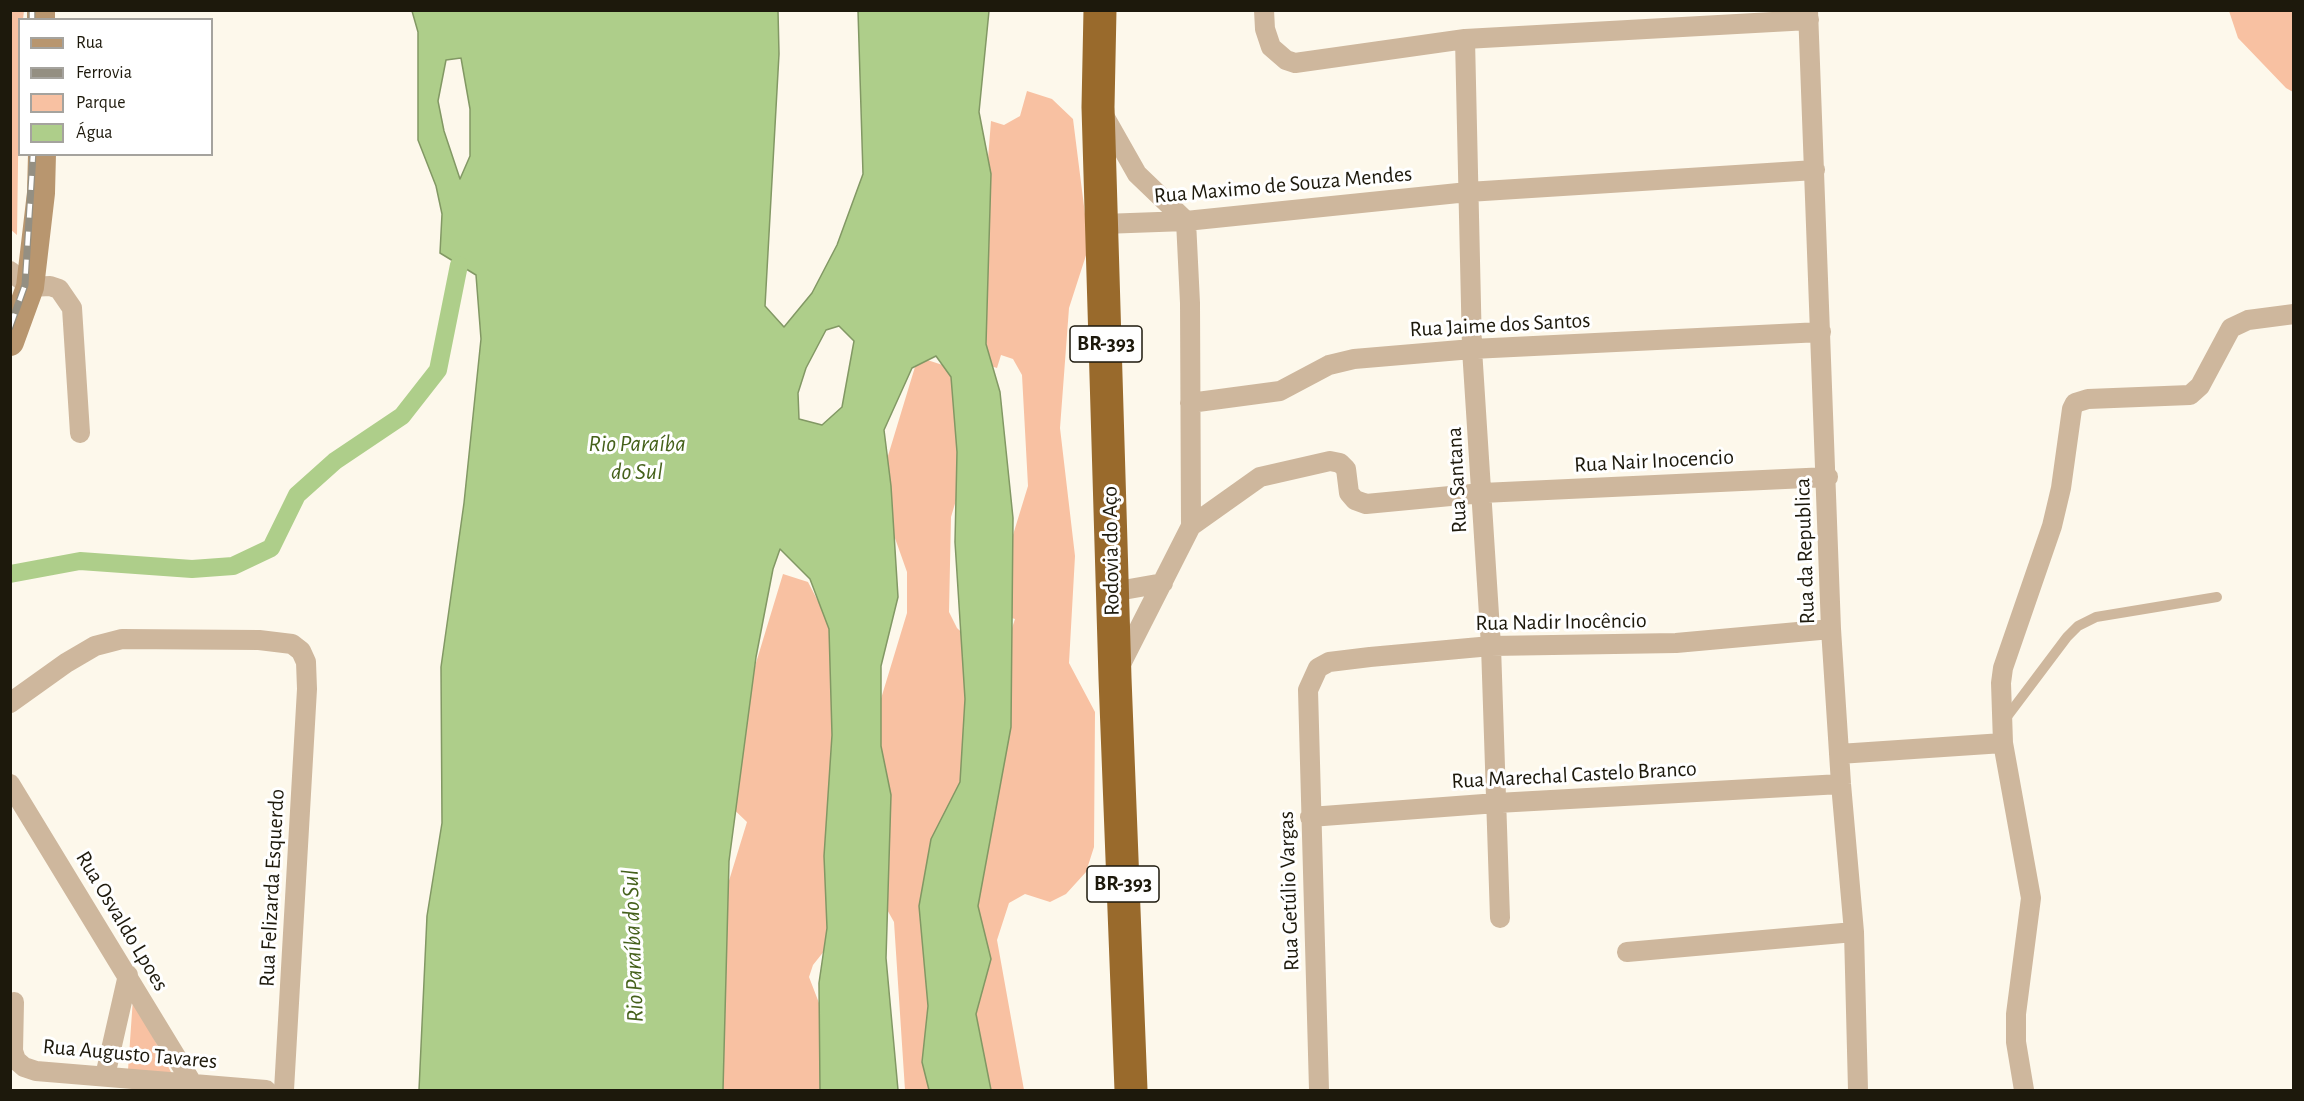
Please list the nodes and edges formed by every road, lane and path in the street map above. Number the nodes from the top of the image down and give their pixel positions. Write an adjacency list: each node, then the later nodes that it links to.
1 (1100, 10): 5 (highway, Rodovia do Aço / BR-393)
2 (1264, 10): 4 (street)
3 (1809, 15): 4 (street); 7 (street, Rua da Republica)
4 (1466, 39): 8 (street, Rua Santana)
5 (1098, 107): 9 (street); 10 (highway, Rodovia do Aço / BR-393)
6 (42, 156): 11 (main road)
7 (1815, 170): 8 (street); 13 (street, Rua da Republica)
8 (1468, 192): 9 (street, Rua Maximo de Souza Mendes); 15 (street, Rua Santana)
9 (1185, 221): 10 (street, Rua Maximo de Souza Mendes); 16 (street)
10 (1103, 224): 22 (highway, Rodovia do Aço / BR-393)
11 (22, 281): 14 (main road); 17 (street)
12 (2294, 314): 29 (street)
13 (1821, 332): 15 (street, Rua Jaime dos Santos); 18 (street, Rua da Republica)
14 (10, 342)
15 (1472, 349): 16 (street, Rua Jaime dos Santos); 19 (street, Rua Santana)
16 (1190, 403): 20 (street)
17 (80, 433)
18 (1828, 477): 19 (street, Rua Nair Inocencio); 24 (street, Rua da Republica)
19 (1482, 493): 20 (street, Rua Nair Inocencio); 25 (street, Rua Santana)
20 (1191, 526): 21 (street)
21 (1163, 583): 22 (street); 26 (street)
22 (1112, 592): 26 (highway, Rodovia do Aço / BR-393)
23 (2217, 597): 29 (lane)
24 (1832, 629): 25 (street, Rua Nadir Inocêncio); 30 (street, Rua da Republica)
25 (1491, 646): 27 (street, Rua Nadir Inocêncio); 33 (street, Rua Santana)
26 (1115, 678): 44 (highway, Rodovia do Aço / BR-393)
27 (1308, 690): 34 (street, Rua Getúlio Vargas)
28 (10, 703): 43 (street, Rua Felizarda Esquerdo)
29 (2002, 734): 30 (street); 47 (street)
30 (1839, 754): 32 (street, Rua da Republica)
31 (10, 784): 38 (street, Rua Osvaldo Lpoes)
32 (1841, 784): 33 (street, Rua Marechal Castelo Branco); 36 (street, Rua da Republica)
33 (1497, 803): 34 (street, Rua Marechal Castelo Branco); 35 (street, Rua Santana)
34 (1310, 817): 45 (street, Rua Getúlio Vargas)
35 (1500, 918)
36 (1854, 932): 37 (street); 46 (street, Rua da Republica)
37 (1627, 952)
38 (128, 975): 40 (street); 41 (street, Rua Osvaldo Lpoes)
39 (14, 1002): 40 (street, Rua Augusto Tavares)
40 (105, 1076): 41 (street, Rua Augusto Tavares)
41 (192, 1083): 42 (street, Rua Augusto Tavares)
42 (266, 1090)
43 (284, 1090)
44 (1131, 1090)
45 (1319, 1090)
46 (1858, 1090)
47 (2024, 1090)

